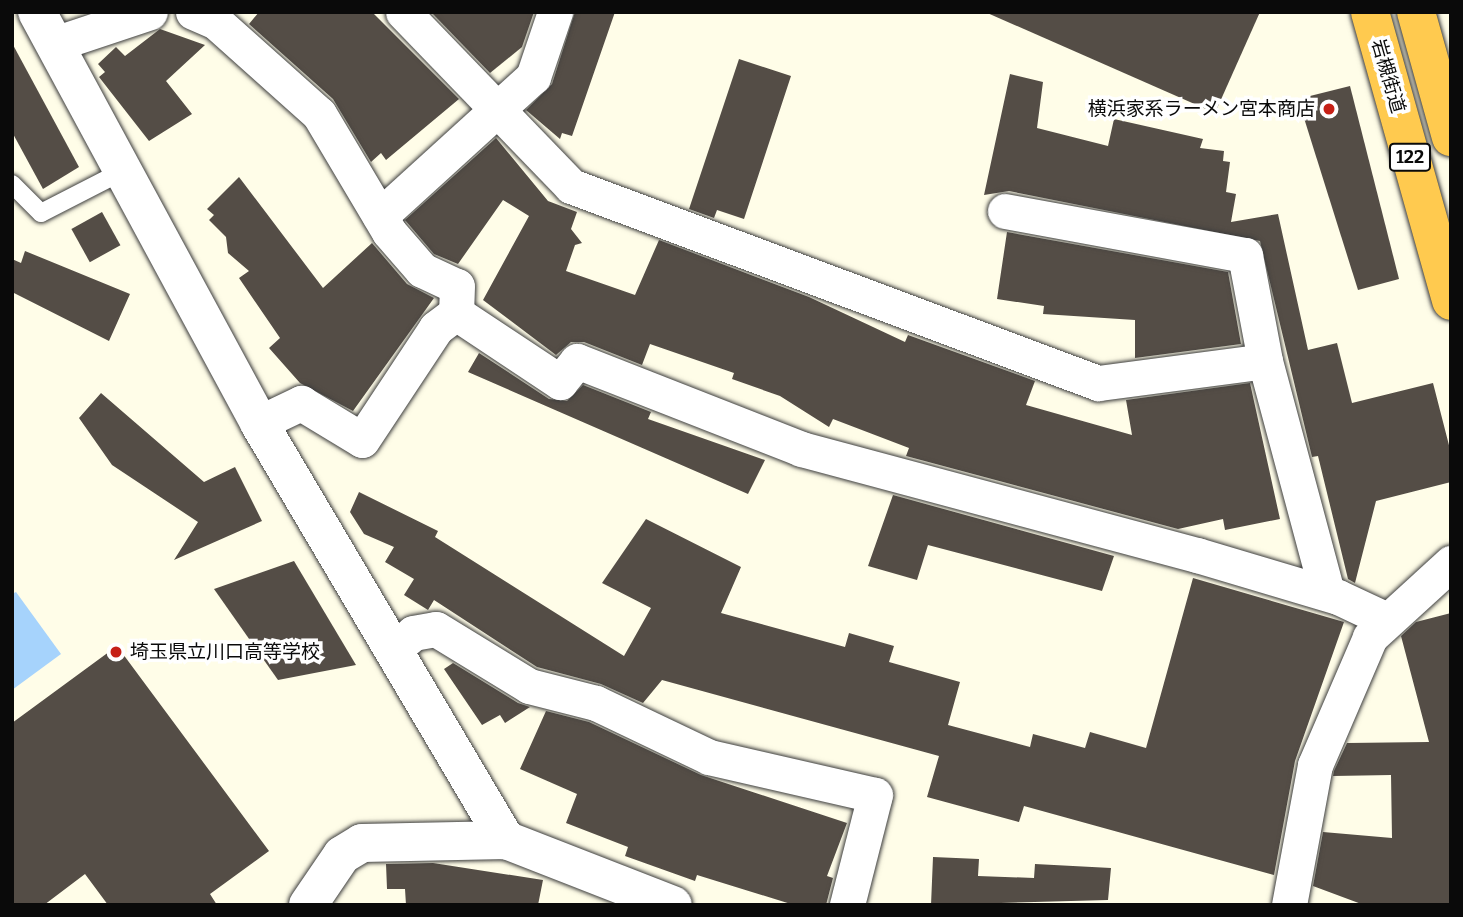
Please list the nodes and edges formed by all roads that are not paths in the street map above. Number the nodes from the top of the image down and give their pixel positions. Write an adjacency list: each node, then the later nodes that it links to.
1 (150, 12): 7 (street)
2 (403, 12): 8 (street)
3 (555, 12): 8 (street)
4 (1370, 12): 14 (highway, 岩槻街道 / 122)
5 (1416, 12): 9 (highway, 122)
6 (213, 15): 13 (street)
7 (45, 28): 10 (street)
8 (496, 111): 13 (street); 16 (street)
9 (1451, 138)
10 (123, 171): 11 (lane); 17 (street)
11 (12, 184)
12 (1005, 211): 16 (street)
13 (380, 216): 15 (street)
14 (1451, 301)
15 (456, 313): 17 (street); 19 (street)
16 (1265, 361): 19 (street)
17 (259, 423): 21 (street)
18 (1451, 563): 20 (street)
19 (1327, 593): 20 (street)
20 (1385, 619): 26 (street)
21 (393, 650): 22 (street); 25 (street)
22 (506, 840): 23 (street); 24 (street)
23 (308, 905)
24 (673, 905)
25 (847, 905)
26 (1289, 905)

